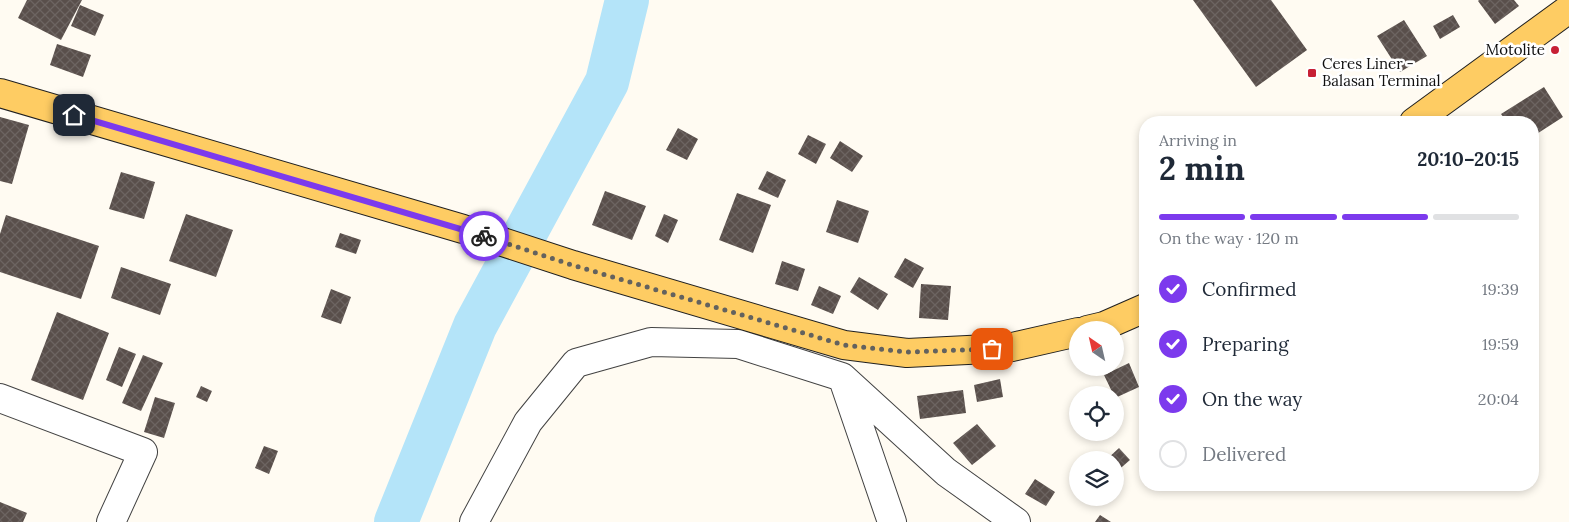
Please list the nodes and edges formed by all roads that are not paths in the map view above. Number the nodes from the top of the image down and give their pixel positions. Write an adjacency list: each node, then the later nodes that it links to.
1 (1569, 9): 3 (main road)
2 (0, 93): 7 (main road)
3 (1422, 116)
4 (1139, 311): 5 (main road)
5 (1115, 321)
6 (1069, 334): 7 (main road)
7 (844, 345): 8 (street)
8 (842, 377): 11 (street); 12 (street); 13 (street)
9 (0, 398): 10 (street)
10 (111, 522)
11 (474, 522)
12 (892, 522)
13 (1016, 522)

